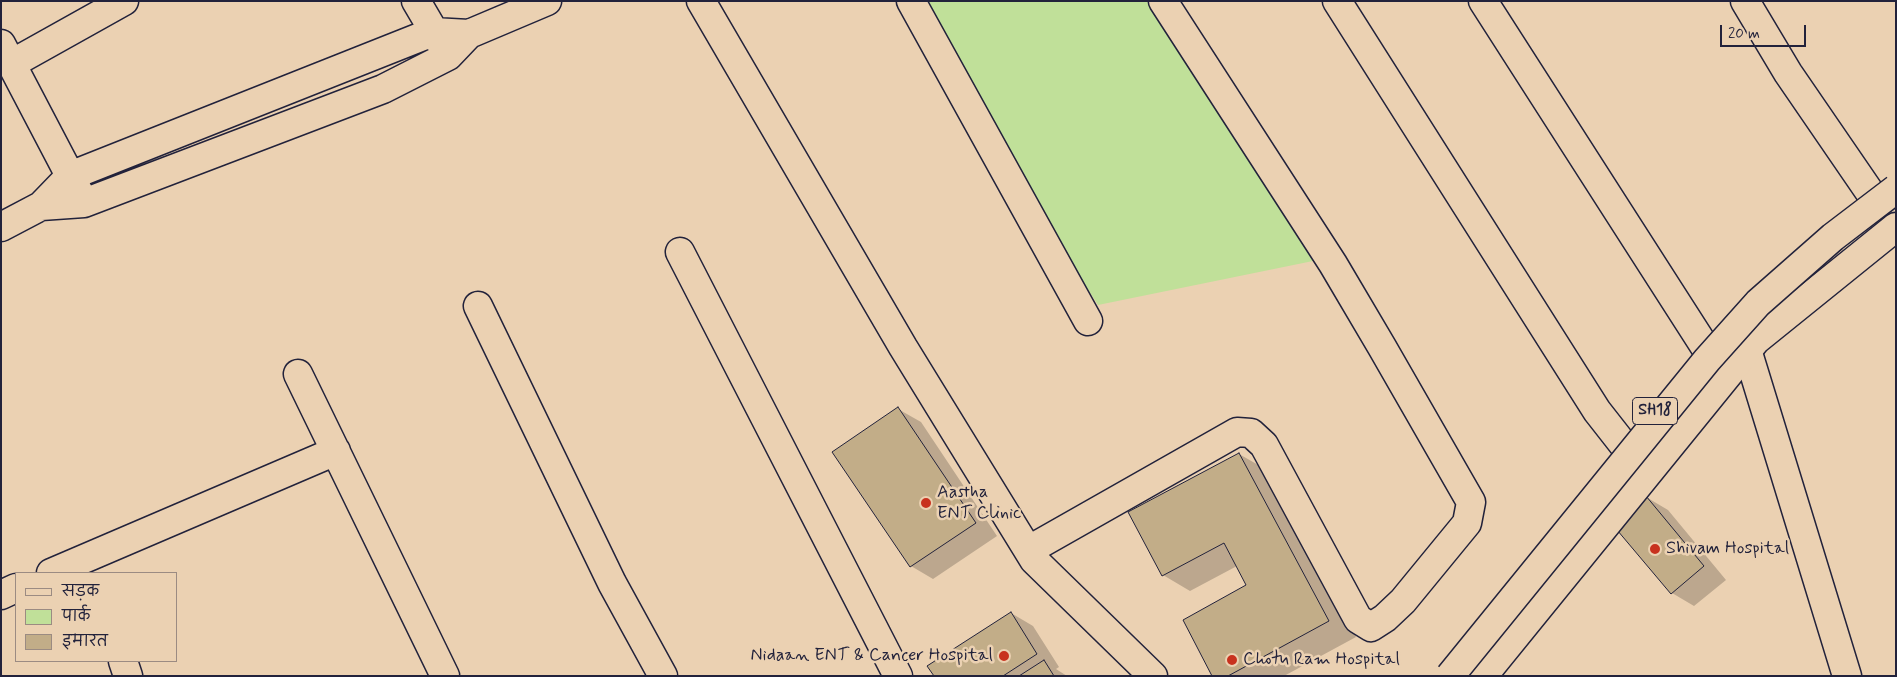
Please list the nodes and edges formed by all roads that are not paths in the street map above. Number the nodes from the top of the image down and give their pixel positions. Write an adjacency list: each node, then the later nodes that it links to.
1 (124, 1): 12 (street)
2 (416, 1): 10 (street)
3 (547, 1): 11 (street)
4 (701, 1): 30 (street)
5 (911, 1): 24 (street)
6 (1163, 1): 30 (street)
7 (1336, 1): 28 (street)
8 (1483, 1): 25 (street)
9 (1745, 1): 16 (street)
10 (433, 32): 11 (street); 13 (street); 15 (street)
11 (469, 34): 13 (street)
12 (7, 54): 15 (street)
13 (448, 56): 17 (street)
14 (1896, 175): 16 (street, SH18)
15 (70, 176): 17 (street); 18 (street)
16 (1884, 192): 23 (street, SH18); 42 (street, bridge)
17 (84, 203): 18 (street)
18 (41, 206): 19 (street)
19 (1, 227)
20 (1896, 227): 26 (street, SH18)
21 (680, 252): 39 (street)
22 (478, 306): 38 (street)
23 (1734, 310): 25 (street, SH18); 26 (street)
24 (1088, 321)
25 (1705, 347): 28 (street, SH18)
26 (1747, 352): 43 (street, SH18); 44 (street)
27 (298, 374): 29 (street)
28 (1626, 448): 41 (street, SH18)
29 (336, 451): 31 (street); 37 (street)
30 (1029, 550): 40 (street)
31 (90, 565): 32 (street)
32 (56, 572)
33 (15, 588): 34 (street)
34 (1, 594)
35 (123, 662): 36 (street)
36 (128, 676)
37 (445, 676)
38 (663, 676)
39 (898, 676)
40 (1153, 676)
41 (1442, 676)
42 (1450, 676)
43 (1482, 676)
44 (1847, 676)

